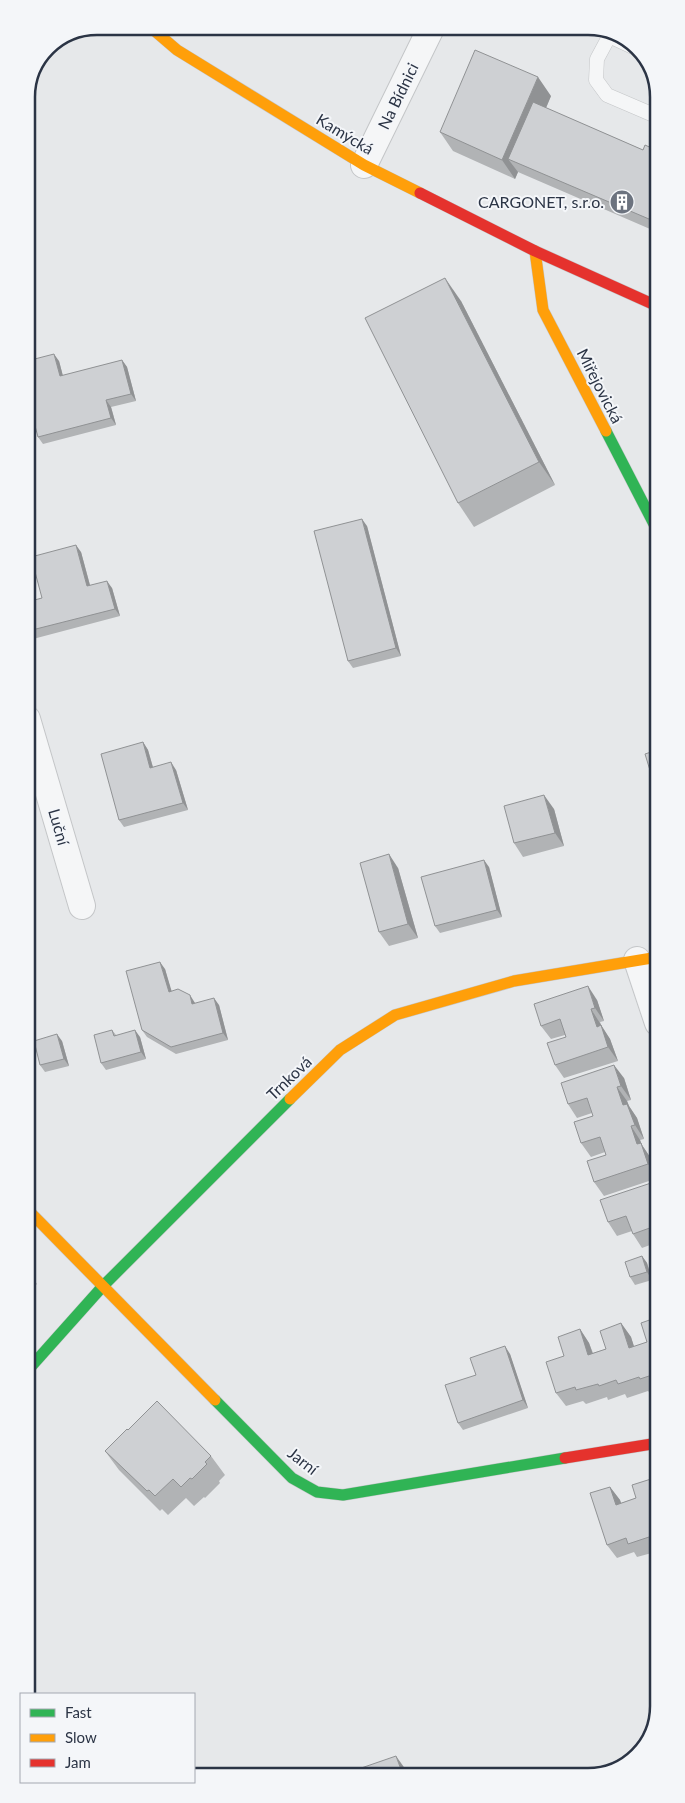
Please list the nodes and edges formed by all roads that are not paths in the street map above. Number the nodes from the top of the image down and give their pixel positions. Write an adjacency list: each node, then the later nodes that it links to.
1 (160, 35): 5 (street, Kamýcká)
2 (428, 35): 5 (street, Na Bídnici)
3 (608, 39): 4 (lane)
4 (650, 113)
5 (364, 165): 6 (street, Kamýcká)
6 (535, 251): 7 (street, Kamýcká); 8 (street, Miřejovická)
7 (650, 303)
8 (650, 516)
9 (35, 746): 10 (street, Luční)
10 (82, 906)
11 (647, 958): 12 (street); 14 (street, Trnková)
12 (650, 976)
13 (35, 1217): 14 (street, Jarní)
14 (103, 1286): 15 (street, Trnková); 16 (street, Jarní)
15 (35, 1362)
16 (650, 1445)

